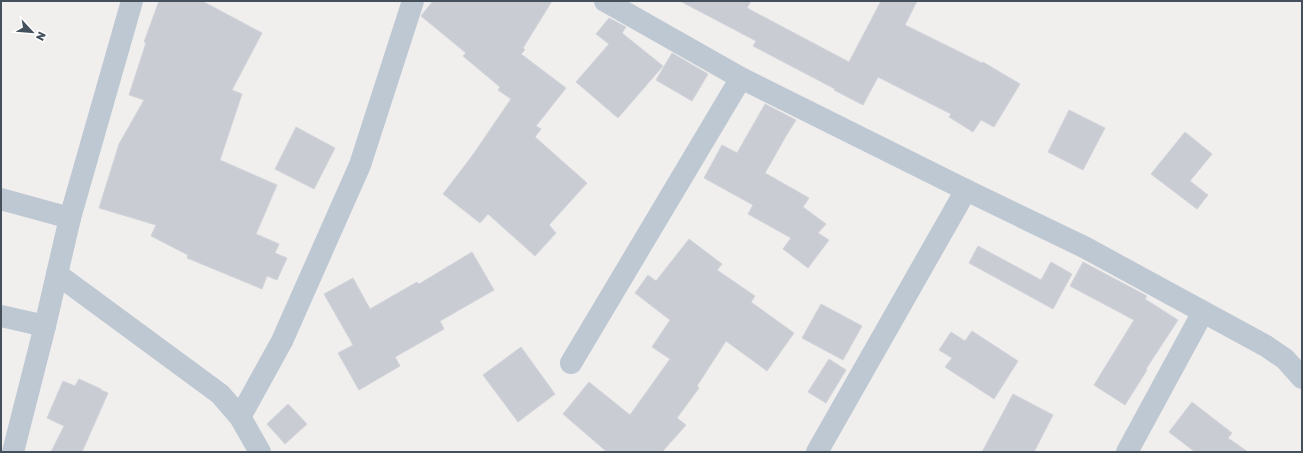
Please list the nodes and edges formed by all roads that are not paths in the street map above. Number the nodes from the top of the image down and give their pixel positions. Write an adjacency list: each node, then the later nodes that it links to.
1 (132, 1): 7 (street)
2 (413, 1): 14 (street)
3 (606, 1): 4 (street)
4 (741, 78): 5 (street); 12 (street)
5 (966, 190): 9 (street); 17 (street)
6 (1, 199): 7 (street)
7 (70, 218): 8 (street)
8 (57, 274): 11 (street); 14 (street)
9 (1203, 312): 13 (street); 18 (street)
10 (1, 316): 11 (street)
11 (46, 326): 15 (street)
12 (571, 363)
13 (1302, 378)
14 (240, 417): 16 (street)
15 (13, 452)
16 (260, 452)
17 (817, 452)
18 (1127, 452)

